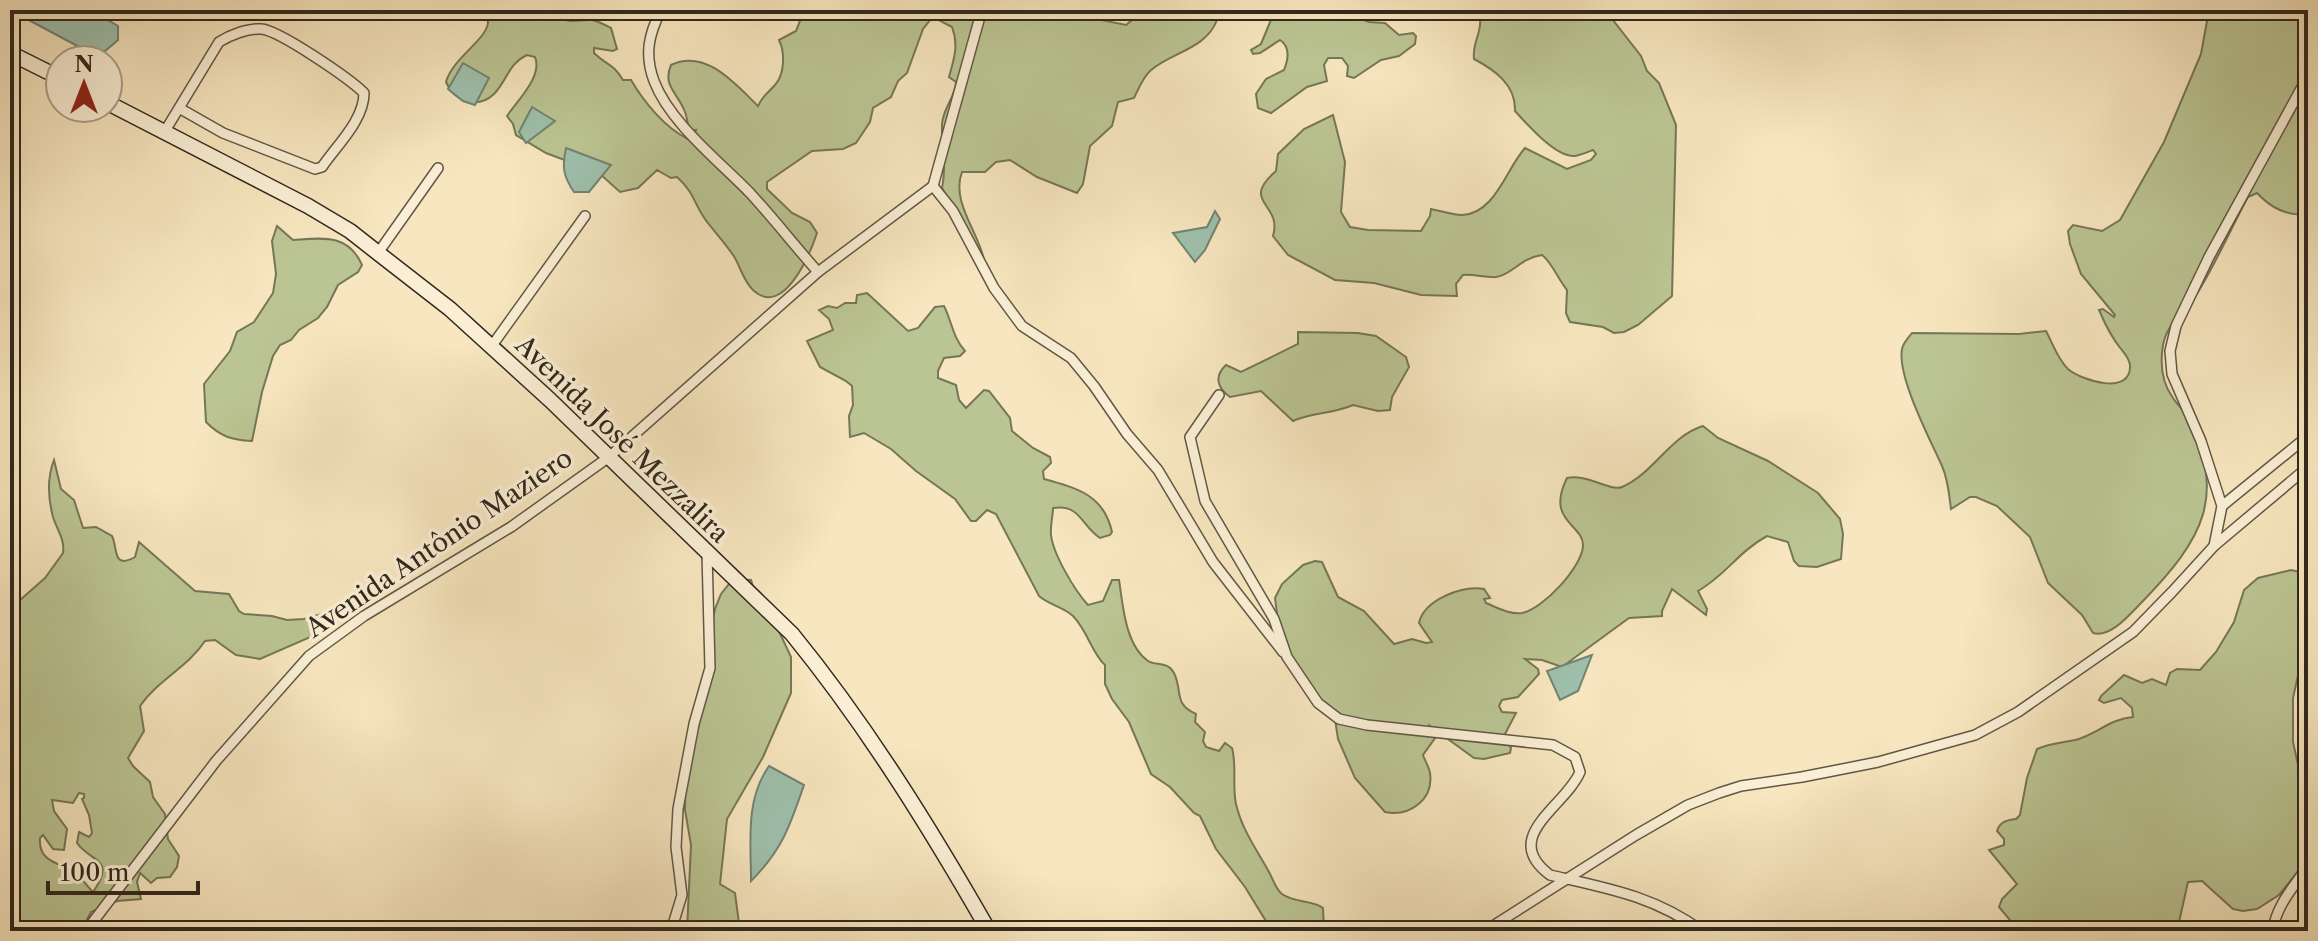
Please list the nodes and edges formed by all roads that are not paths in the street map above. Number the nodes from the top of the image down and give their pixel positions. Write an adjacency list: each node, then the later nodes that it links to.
1 (661, 10): 13 (street)
2 (981, 13): 10 (street)
3 (10, 53): 4 (main road)
4 (44, 70)
5 (2308, 76): 19 (street)
6 (179, 108): 6 (street); 8 (street)
7 (124, 111): 8 (main road, Avenida José Mezzalira)
8 (165, 131): 12 (main road, Avenida José Mezzalira)
9 (438, 168): 12 (street)
10 (933, 186): 13 (street, Avenida Antônio Maziero); 22 (street)
11 (585, 216): 14 (street)
12 (378, 253): 14 (main road, Avenida José Mezzalira)
13 (818, 272): 17 (street, Avenida Antônio Maziero)
14 (491, 347): 17 (main road, Avenida José Mezzalira)
15 (1219, 395): 22 (street)
16 (2308, 436): 19 (street)
17 (609, 457): 21 (main road, Avenida José Mezzalira); 25 (street, Avenida Antônio Maziero)
18 (2308, 467): 20 (street)
19 (2222, 506): 20 (street)
20 (2214, 546): 24 (street)
21 (707, 553): 26 (street); 27 (main road, Avenida José Mezzalira)
22 (1287, 657): 24 (street)
23 (2308, 866): 30 (street)
24 (1565, 878): 28 (street); 29 (street)
25 (86, 931)
26 (671, 931)
27 (989, 931)
28 (1485, 931)
29 (1702, 931)
30 (2273, 931)

